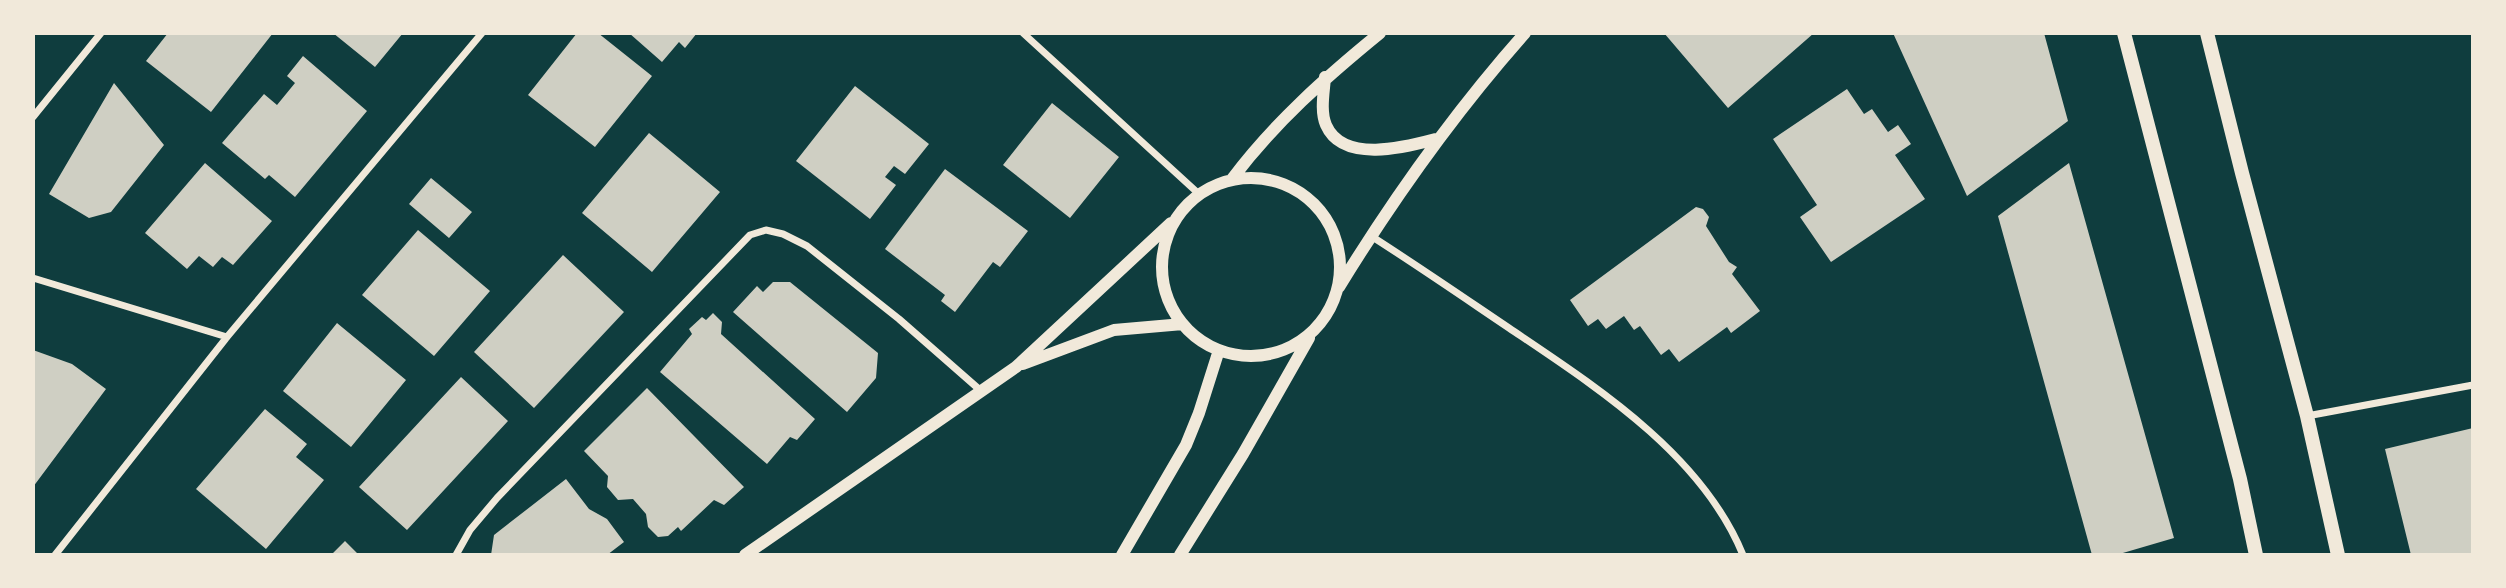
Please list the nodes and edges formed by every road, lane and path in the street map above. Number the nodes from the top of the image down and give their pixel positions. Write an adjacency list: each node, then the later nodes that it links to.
1 (101, 33): 9 (street)
2 (482, 33): 19 (street)
3 (1023, 33): 12 (street)
4 (1380, 33): 8 (street)
5 (1525, 33): 10 (street)
6 (2124, 33): 31 (main road)
7 (2207, 33): 24 (main road)
8 (1325, 77): 10 (street); 11 (street)
9 (33, 117)
10 (1436, 139): 14 (street)
11 (1232, 179): 12 (street); 16 (street)
12 (1199, 194): 13 (street)
13 (1175, 219): 17 (street); 21 (street)
14 (1370, 236): 16 (street); 30 (street)
15 (33, 278): 19 (street)
16 (1337, 290): 18 (street)
17 (1183, 324): 20 (street); 21 (street)
18 (1312, 332): 20 (street); 29 (street)
19 (227, 337): 25 (street)
20 (1219, 350): 28 (street)
21 (1016, 367): 23 (street)
22 (2473, 385): 24 (street)
23 (980, 390): 26 (street); 27 (street)
24 (2308, 416): 32 (main road)
25 (55, 555)
26 (456, 555)
27 (745, 555)
28 (1122, 555)
29 (1180, 555)
30 (1743, 555)
31 (2256, 555)
32 (2339, 555)

